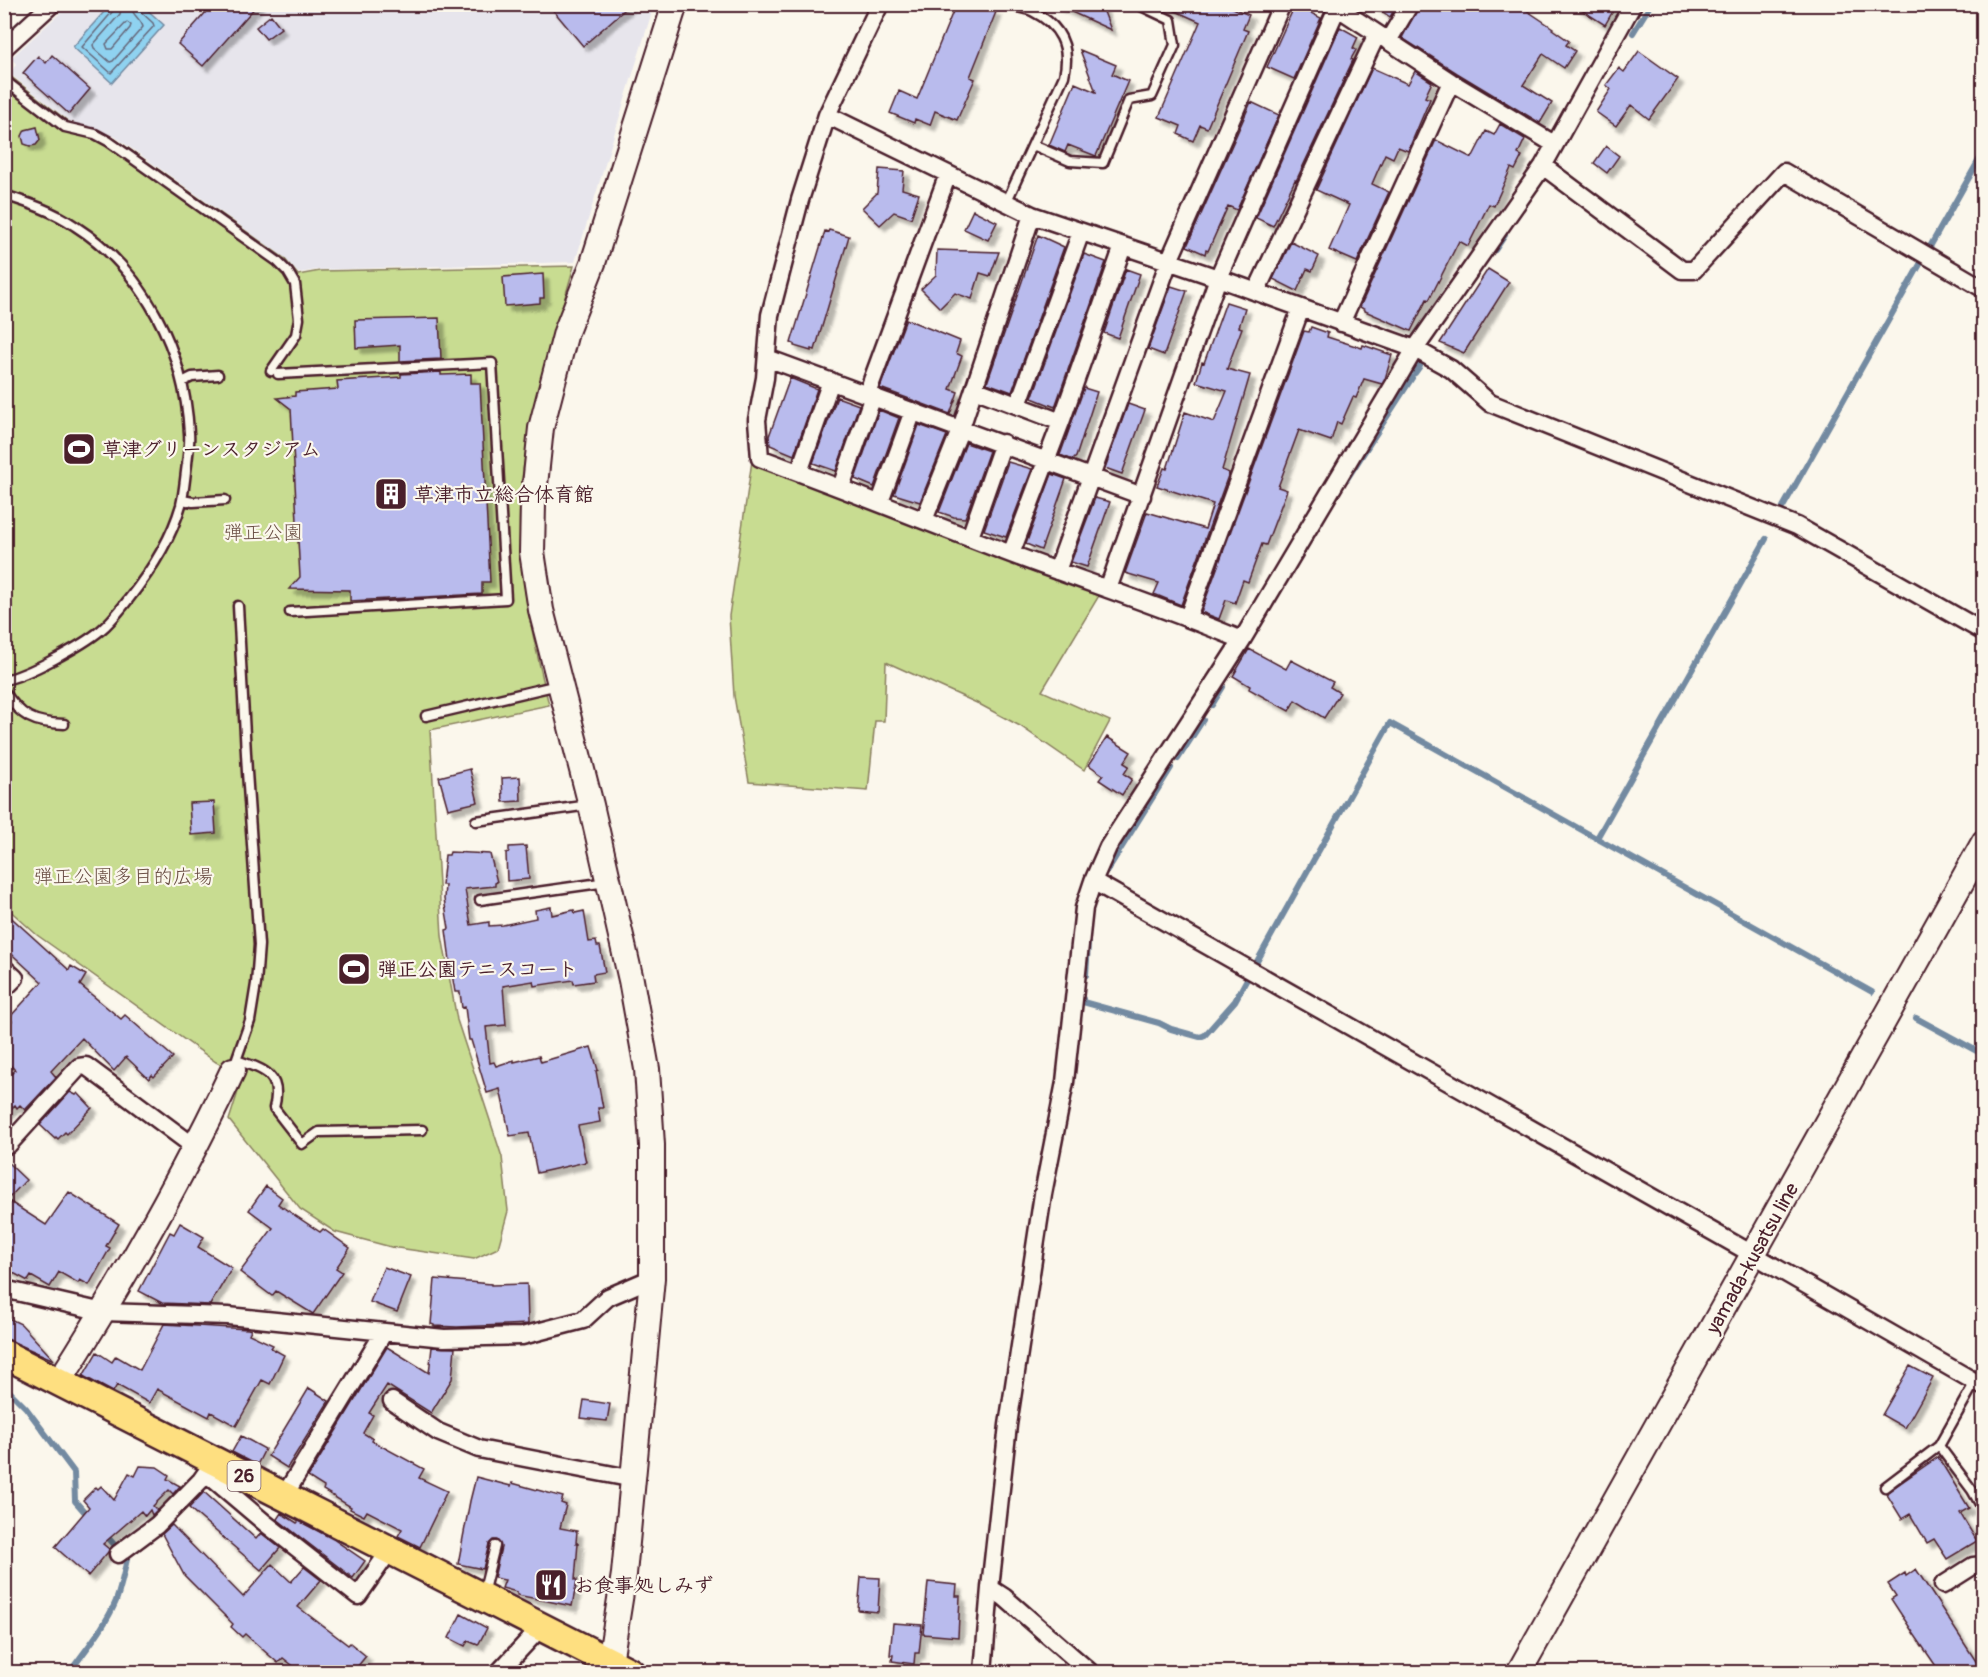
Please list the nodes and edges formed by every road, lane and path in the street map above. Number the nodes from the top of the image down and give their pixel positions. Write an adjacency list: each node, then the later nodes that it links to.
1 (52, 4): 11 (street)
2 (675, 4): 61 (street)
3 (880, 4): 14 (street)
4 (1009, 4): 16 (lane)
5 (1137, 4): 16 (lane)
6 (1282, 4): 24 (street)
7 (1410, 4): 10 (street)
8 (1633, 4): 15 (street)
9 (1335, 6): 10 (street); 25 (street)
10 (1382, 37): 13 (street); 27 (street)
11 (4, 48)
12 (4, 80): 56 (lane)
13 (1451, 82): 15 (street); 29 (street)
14 (827, 115): 18 (street); 31 (street)
15 (1554, 144): 17 (street)
16 (1033, 146): 20 (lane)
17 (1543, 166): 26 (street); 30 (street)
18 (948, 174): 20 (street); 36 (street)
19 (4, 195): 34 (lane)
20 (1006, 203): 21 (street)
21 (1032, 215): 22 (street); 35 (street)
22 (1080, 232): 23 (street); 37 (street)
23 (1123, 246): 24 (street); 39 (street)
24 (1169, 261): 25 (street); 44 (street)
25 (1218, 278): 27 (street); 46 (street)
26 (1983, 289)
27 (1256, 292): 28 (street)
28 (1301, 308): 29 (street); 57 (street)
29 (1341, 323): 30 (street)
30 (1415, 349): 58 (street); 59 (street)
31 (767, 358): 33 (street); 43 (street)
32 (218, 375): 34 (lane)
33 (831, 381): 36 (street); 43 (street)
34 (182, 382): 47 (lane)
35 (974, 389): 37 (street); 40 (street)
36 (870, 395): 38 (street); 45 (street)
37 (1018, 405): 39 (street)
38 (913, 411): 40 (street); 49 (street)
39 (1061, 422): 42 (street)
40 (961, 428): 41 (street); 50 (street)
41 (1003, 443): 42 (street); 51 (street)
42 (1046, 459): 44 (street); 52 (street)
43 (799, 472): 45 (street)
44 (1092, 478): 46 (street); 53 (street)
45 (841, 488): 49 (street)
46 (1142, 496): 54 (street)
47 (182, 500): 48 (lane); 60 (lane)
48 (225, 500)
49 (880, 502): 50 (street)
50 (924, 520): 51 (street)
51 (970, 537): 52 (street)
52 (1011, 554): 53 (street)
53 (1057, 571): 54 (street)
54 (1108, 589): 57 (street)
55 (238, 606): 73 (lane)
56 (290, 612)
57 (1188, 617): 59 (street)
58 (1983, 632)
59 (1242, 640): 68 (street)
60 (4, 680)
61 (561, 685): 63 (lane); 65 (street)
62 (4, 691): 64 (lane)
63 (426, 716)
64 (63, 724)
65 (591, 805): 66 (lane); 69 (street)
66 (476, 821)
67 (1983, 842): 77 (street, yamada-kusatsu line)
68 (1093, 881): 77 (street); 97 (street)
69 (608, 882): 70 (lane); 78 (street)
70 (480, 900)
71 (4, 968): 72 (street)
72 (4, 989)
73 (235, 1065): 74 (lane); 76 (street)
74 (422, 1130)
75 (8, 1145): 76 (street)
76 (195, 1149): 80 (street)
77 (1754, 1255): 84 (street); 104 (street, yamada-kusatsu line)
78 (652, 1278): 81 (street); 88 (street)
79 (4, 1289): 80 (street)
80 (104, 1312): 81 (street); 83 (street)
81 (384, 1332): 90 (street)
82 (4, 1354): 83 (main road, 26)
83 (59, 1382): 87 (main road, 26)
84 (1979, 1385): 86 (lane)
85 (392, 1401): 88 (street)
86 (1939, 1446): 89 (lane); 91 (lane)
87 (208, 1466): 90 (main road, 26); 93 (street); 94 (street)
88 (634, 1479): 100 (street)
89 (1885, 1487)
90 (284, 1496): 93 (main road, 26)
91 (1983, 1510)
92 (495, 1546): 98 (lane)
93 (390, 1550): 98 (main road, 26)
94 (118, 1554)
95 (1983, 1565): 96 (street)
96 (1942, 1585)
97 (990, 1588): 102 (street); 103 (street)
98 (483, 1597): 99 (main road, 26)
99 (541, 1628): 100 (main road, 26); 101 (street)
100 (615, 1669)
101 (499, 1672)
102 (983, 1672)
103 (1090, 1672)
104 (1519, 1672)

